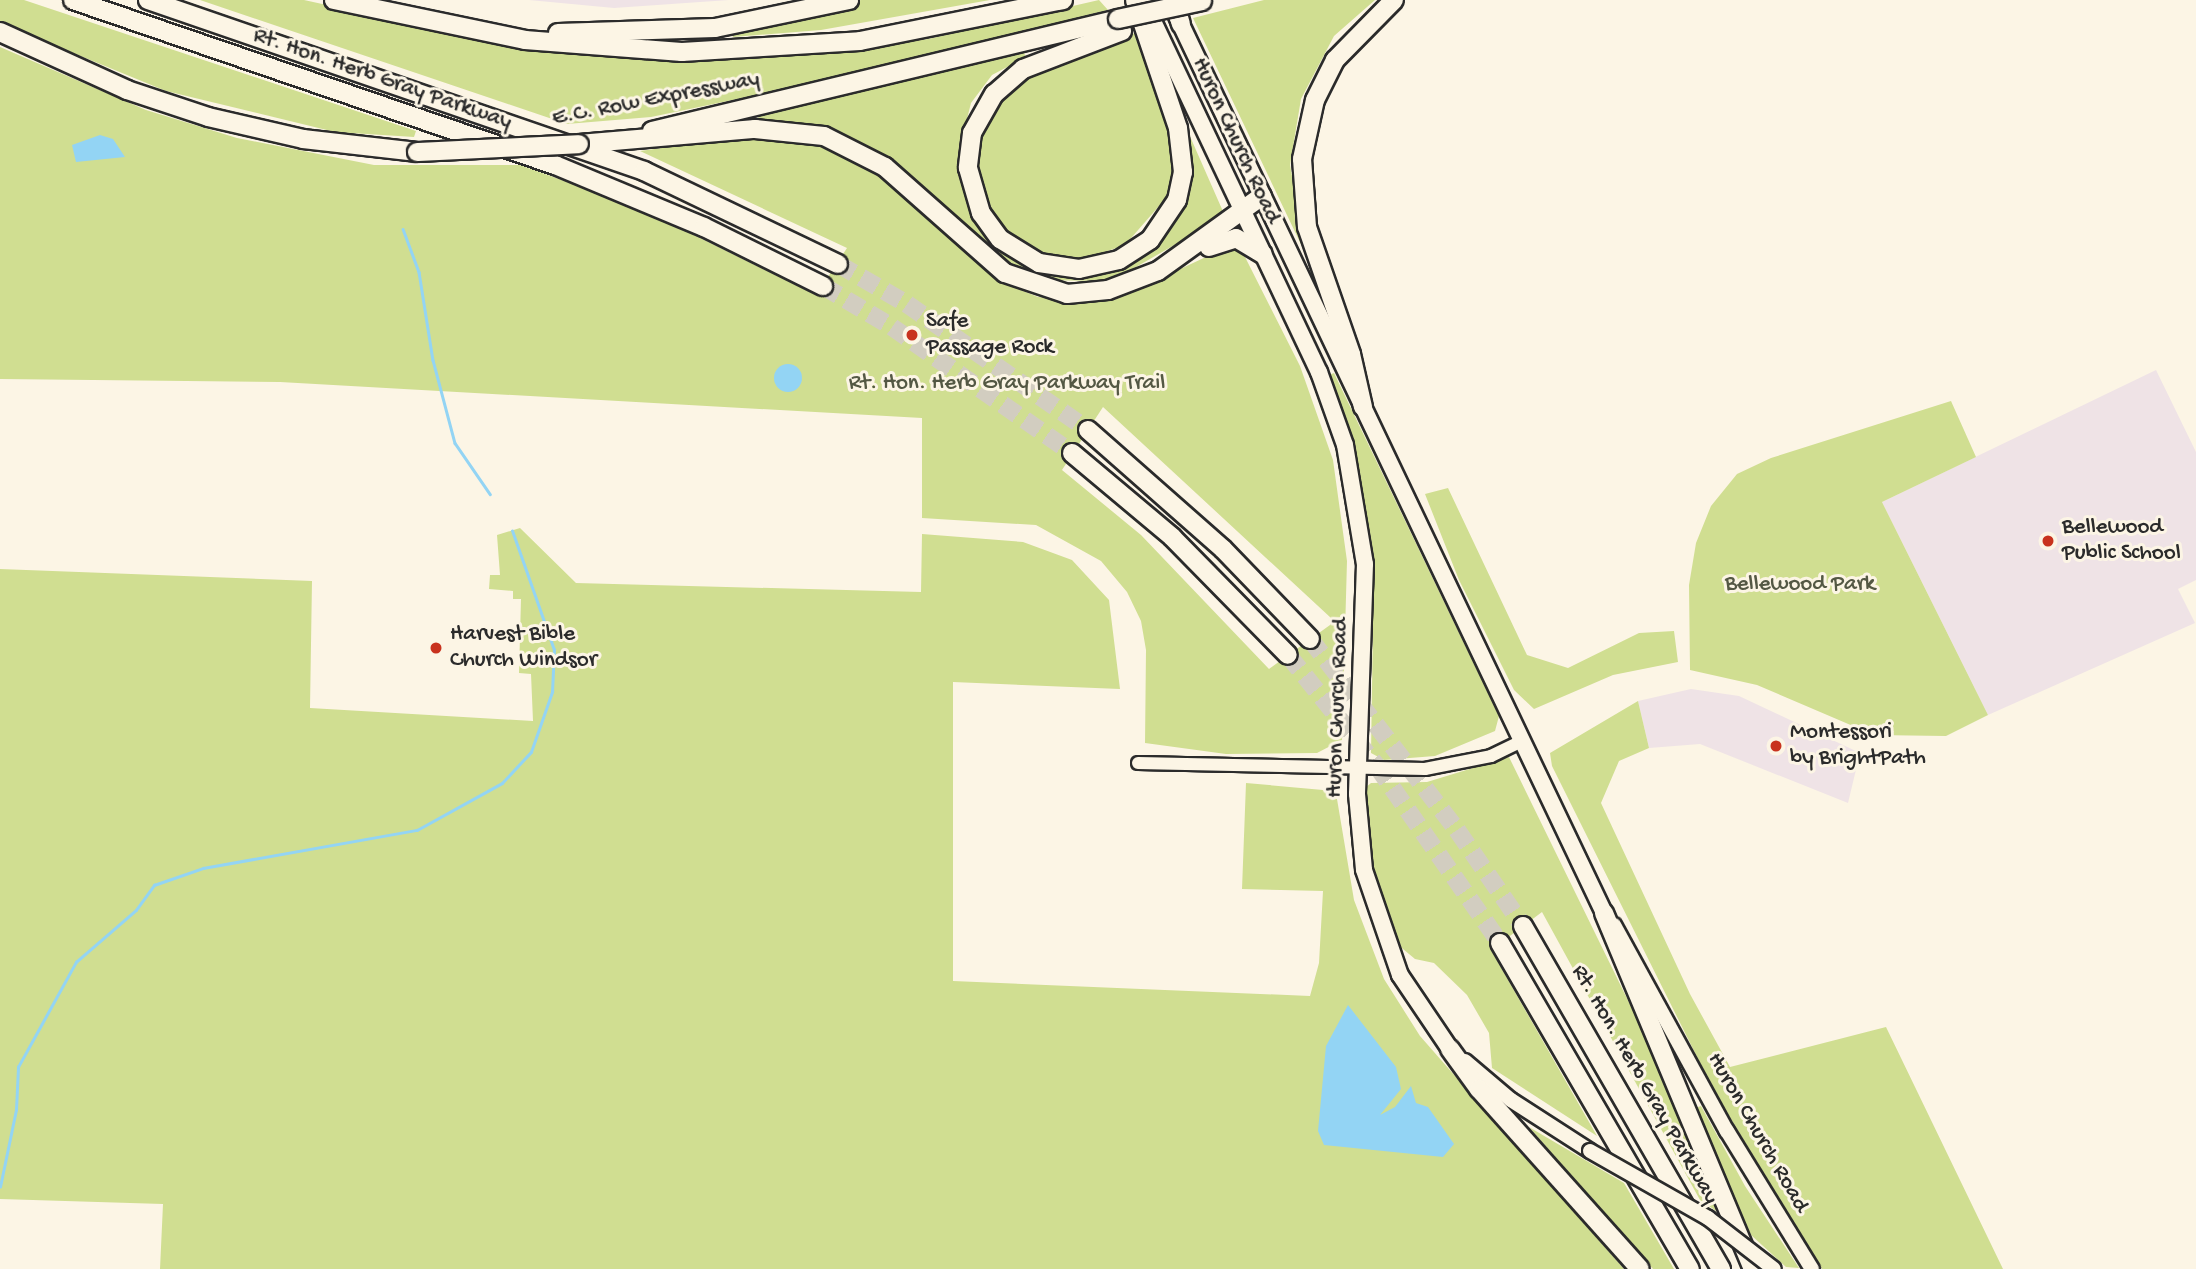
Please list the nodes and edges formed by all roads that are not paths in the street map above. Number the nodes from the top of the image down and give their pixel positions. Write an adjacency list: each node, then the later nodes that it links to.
1 (73, 0): 20 (highway, Rt. Hon. Herb Gray Parkway)
2 (148, 0): 19 (highway, Rt. Hon. Herb Gray Parkway)
3 (334, 0): 11 (highway, E.C. Row Expressway)
4 (849, 0): 11 (highway)
5 (1063, 0): 11 (highway, E.C. Row Expressway)
6 (1135, 0): 12 (highway)
7 (1143, 0): 16 (highway, Huron Church Road)
8 (1203, 0): 10 (highway, bridge)
9 (1394, 0): 21 (highway)
10 (1174, 8): 12 (highway); 15 (highway, Huron Church Road)
11 (435, 24)
12 (1120, 25): 14 (highway, E.C. Row Expressway)
13 (0, 32): 14 (highway, E.C. Row Expressway, bridge)
14 (650, 136): 18 (highway)
15 (1262, 196): 16 (highway); 21 (highway, Huron Church Road)
16 (1244, 214): 17 (highway, Huron Church Road); 18 (highway)
17 (1263, 254): 18 (highway); 28 (highway, Huron Church Road)
18 (1183, 257)
19 (838, 264)
20 (823, 286)
21 (1363, 407): 26 (highway, Huron Church Road)
22 (1088, 430): 24 (highway)
23 (1072, 453): 25 (highway)
24 (1310, 639)
25 (1288, 655)
26 (1522, 741): 28 (street); 29 (highway, Huron Church Road)
27 (1138, 763): 28 (street)
28 (1358, 770): 32 (highway, Huron Church Road)
29 (1604, 913): 36 (highway); 38 (main road, Huron Church Road)
30 (1523, 926): 35 (highway, Rt. Hon. Herb Gray Parkway)
31 (1500, 943): 34 (highway)
32 (1450, 1049): 33 (highway); 37 (main road, Huron Church Road, bridge)
33 (1640, 1269)
34 (1690, 1269)
35 (1721, 1269)
36 (1753, 1269)
37 (1774, 1269)
38 (1812, 1269)

